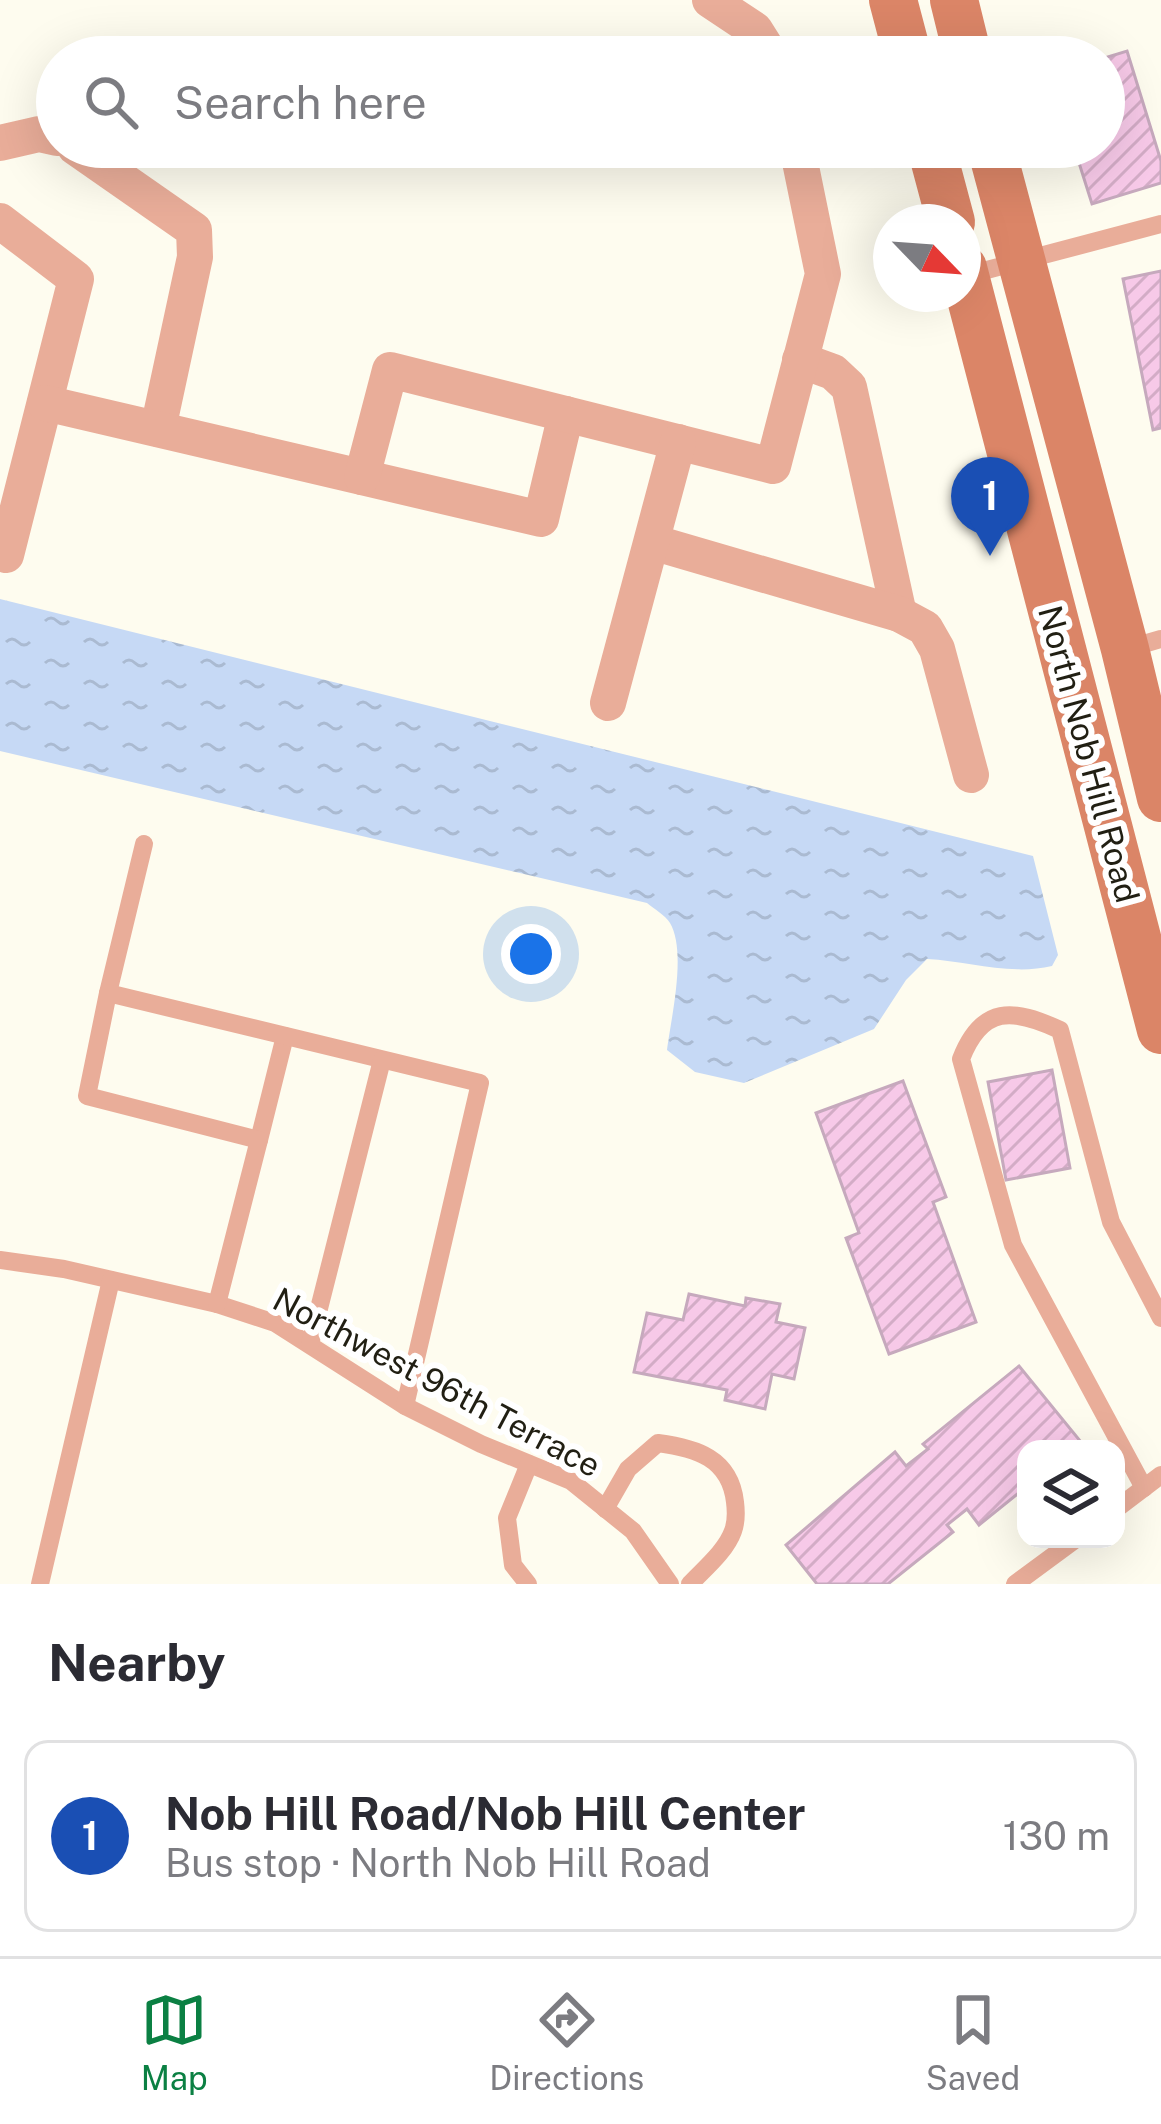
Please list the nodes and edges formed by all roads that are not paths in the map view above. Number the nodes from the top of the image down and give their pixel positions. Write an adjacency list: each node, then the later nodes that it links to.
1 (710, 0): 4 (street)
2 (893, 0): 5 (main road)
3 (954, 0): 6 (main road)
4 (759, 36)
5 (902, 36)
6 (963, 36)
7 (36, 135): 8 (street)
8 (0, 143)
9 (105, 168): 22 (street)
10 (801, 168): 19 (street)
11 (937, 168): 13 (main road)
12 (996, 168): 16 (main road, North Nob Hill Road)
13 (946, 204)
14 (0, 220): 20 (street)
15 (1161, 224): 16 (lane)
16 (1019, 260): 17 (lane); 28 (main road, North Nob Hill Road)
17 (981, 268)
18 (974, 312): 34 (main road, North Nob Hill Road)
19 (800, 360): 23 (street); 27 (street)
20 (45, 404): 22 (street); 26 (street)
21 (566, 414): 23 (street); 24 (street); 24 (street)
22 (158, 429): 24 (street)
23 (678, 442): 25 (street)
24 (362, 477)
25 (652, 542): 27 (street); 29 (street)
26 (6, 555)
27 (899, 614): 30 (street)
28 (1143, 644): 31 (main road, North Nob Hill Road)
29 (608, 703)
30 (971, 775)
31 (1161, 798)
32 (144, 844): 33 (lane)
33 (108, 993): 35 (lane); 37 (lane)
34 (1161, 1030)
35 (285, 1036): 36 (lane); 37 (lane)
36 (382, 1060): 42 (lane); 43 (lane)
37 (259, 1140): 40 (lane)
38 (0, 1260): 39 (lane, Northwest 96th Terrace)
39 (111, 1280): 40 (lane, Northwest 96th Terrace); 50 (lane)
40 (217, 1304): 42 (lane, Northwest 96th Terrace)
41 (1161, 1318): 46 (lane)
42 (310, 1345): 43 (lane, Northwest 96th Terrace)
43 (405, 1406): 44 (lane, Northwest 96th Terrace)
44 (529, 1464): 48 (lane, Northwest 96th Terrace); 51 (lane)
45 (1161, 1475): 46 (lane)
46 (1144, 1488): 47 (lane)
47 (1125, 1502)
48 (605, 1509): 52 (lane, Northwest 96th Terrace); 53 (lane)
49 (1064, 1548): 54 (lane)
50 (40, 1584)
51 (528, 1584)
52 (670, 1584)
53 (690, 1584)
54 (1016, 1584)

